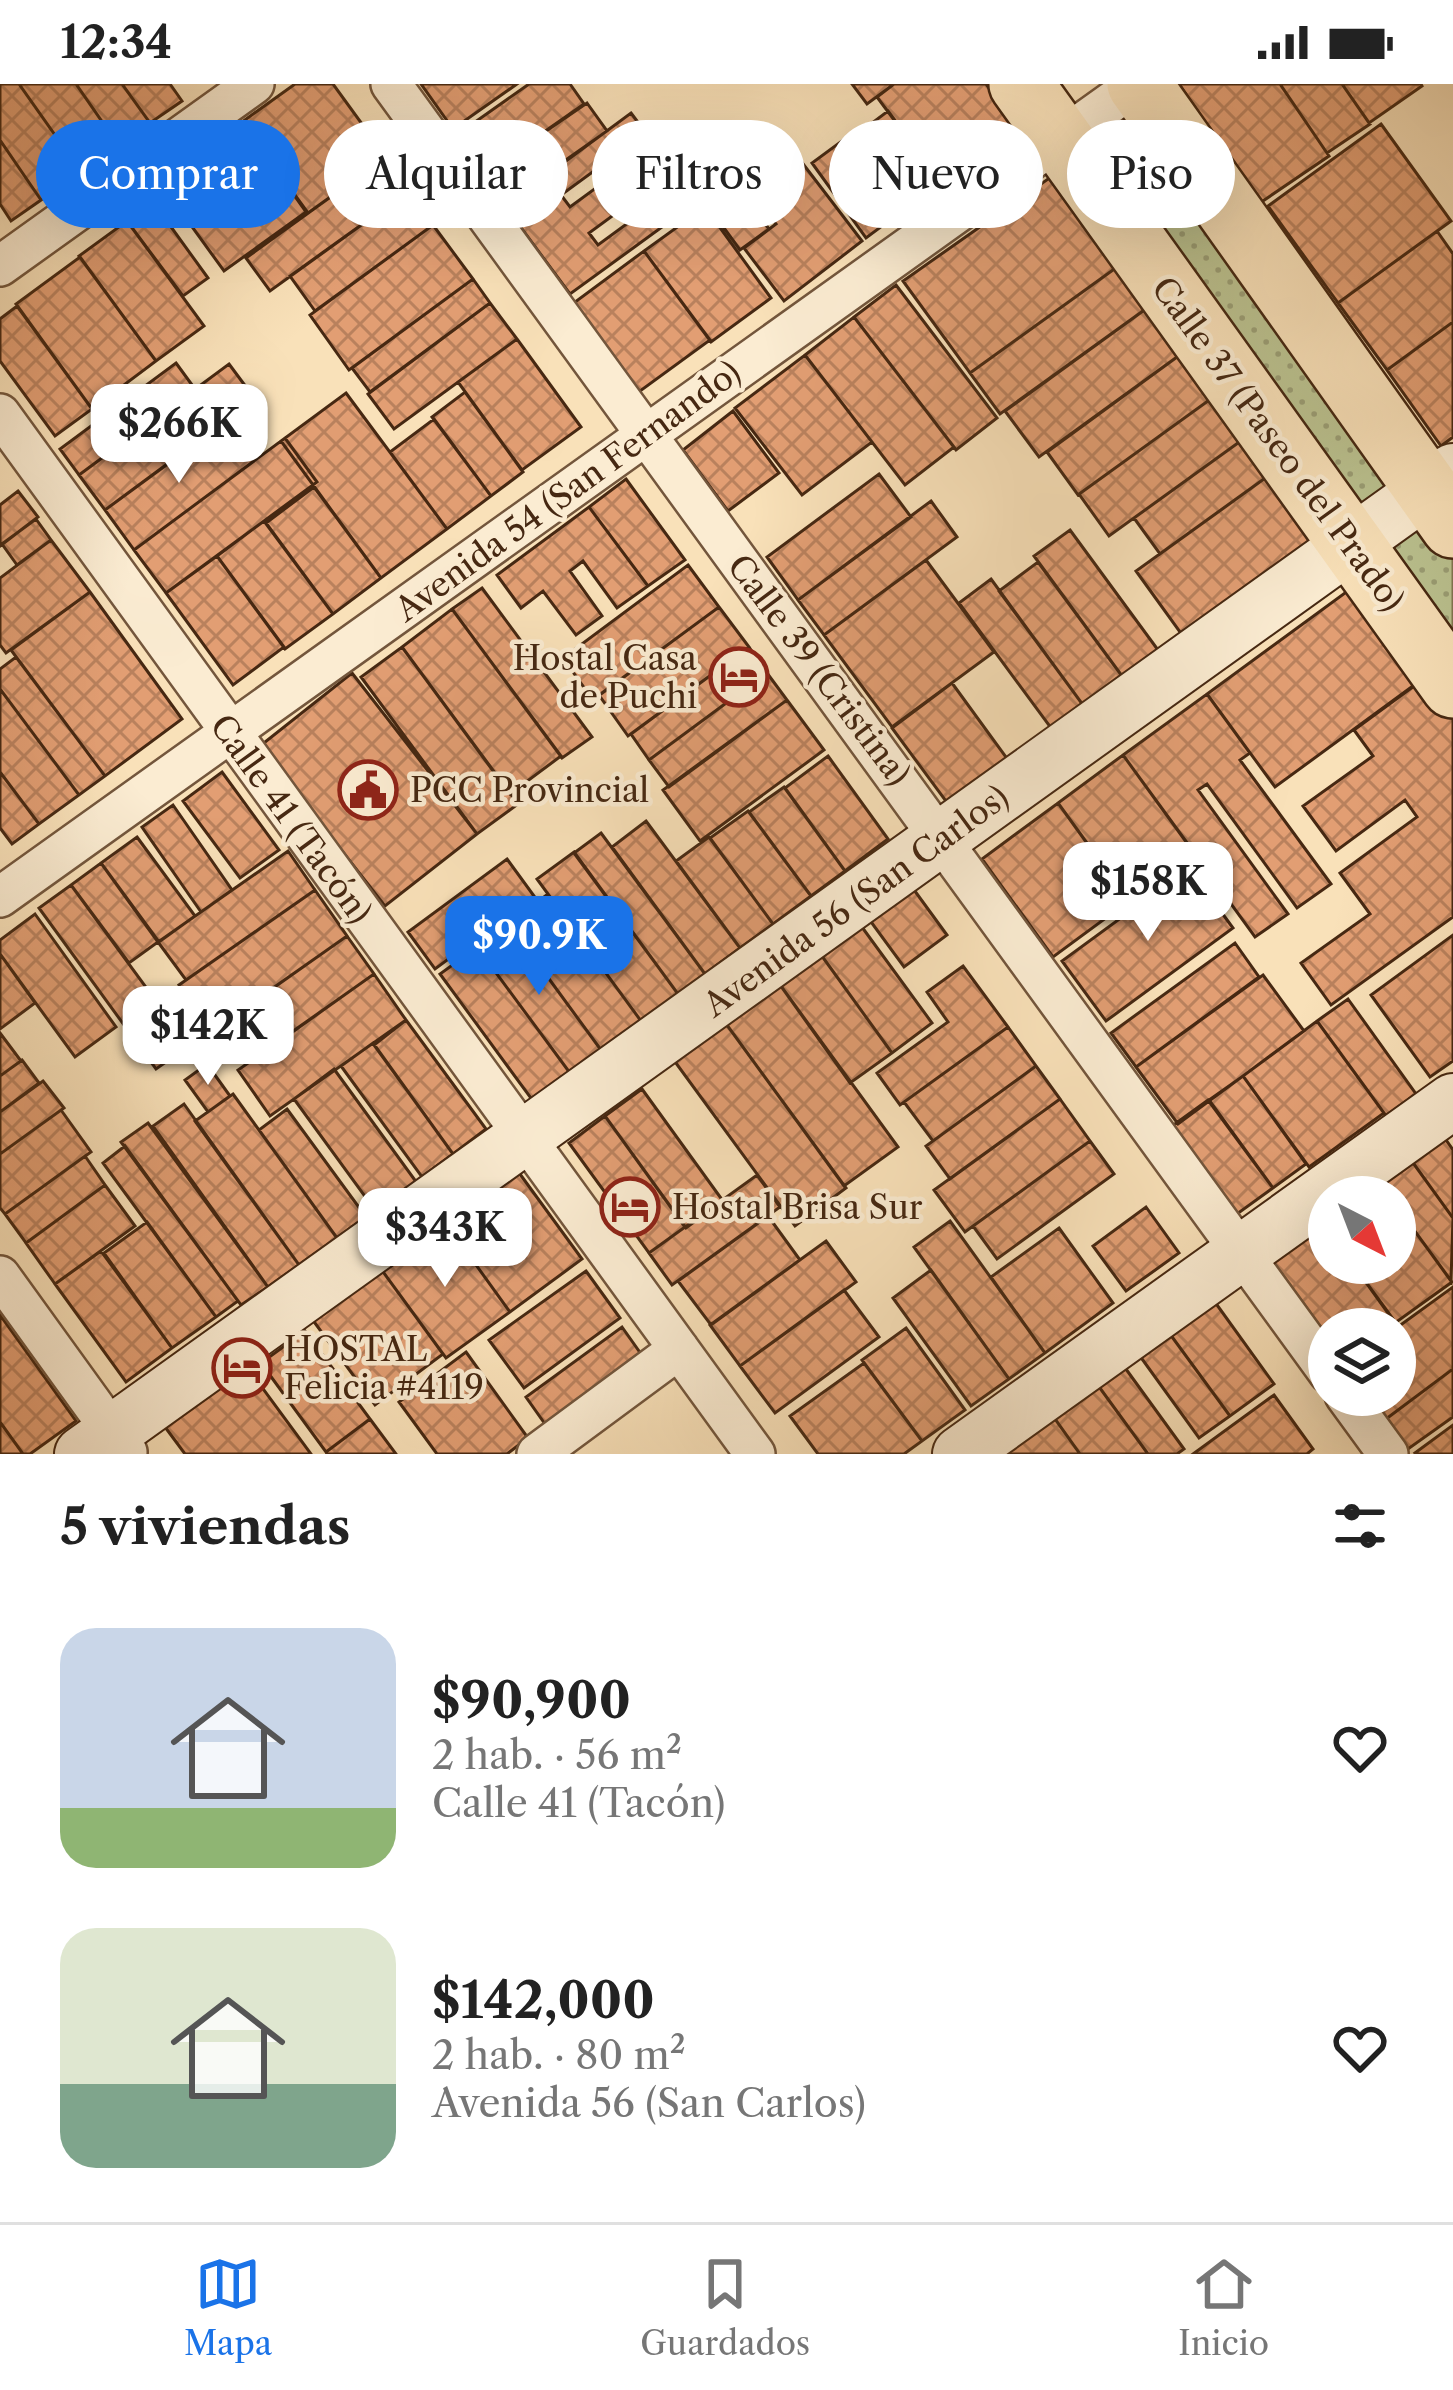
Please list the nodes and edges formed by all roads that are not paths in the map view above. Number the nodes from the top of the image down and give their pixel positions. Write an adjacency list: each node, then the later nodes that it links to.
1 (254, 84): 6 (street)
2 (391, 84): 8 (street, Calle 39 (Cristina))
3 (1022, 84): 5 (main road, Calle 37 (Paseo del Prado))
4 (1138, 84): 5 (street, Avenida 54 (San Fernando)); 9 (main road)
5 (1060, 139): 8 (street, Avenida 54 (San Fernando)); 10 (main road, Calle 37 (Paseo del Prado))
6 (0, 266)
7 (0, 414): 12 (street, Calle 41 (Tacón))
8 (645, 436): 12 (street, Avenida 54 (San Fernando)); 13 (street, Calle 39 (Cristina))
9 (1444, 496): 10 (main road, Avenida 56 (San Carlos))
10 (1351, 546): 11 (main road, Calle 37 (Paseo del Prado)); 13 (main road, Avenida 56 (San Carlos))
11 (1453, 686)
12 (228, 734): 14 (street, Avenida 54 (San Fernando)); 16 (street, Calle 41 (Tacón))
13 (944, 838): 16 (main road, Avenida 56 (San Carlos)); 17 (street, Calle 39 (Cristina))
14 (0, 897)
15 (1453, 1101): 17 (main road)
16 (525, 1138): 20 (street, Calle 41 (Tacón)); 22 (main road, Avenida 56 (San Carlos))
17 (1241, 1253): 19 (street, Calle 39 (Cristina)); 25 (main road)
18 (0, 1276): 22 (street)
19 (1308, 1344)
20 (679, 1349): 23 (street); 24 (street, Calle 41 (Tacón))
21 (1360, 1416): 26 (street)
22 (108, 1447)
23 (537, 1454)
24 (755, 1454)
25 (960, 1454)
26 (1388, 1454)

